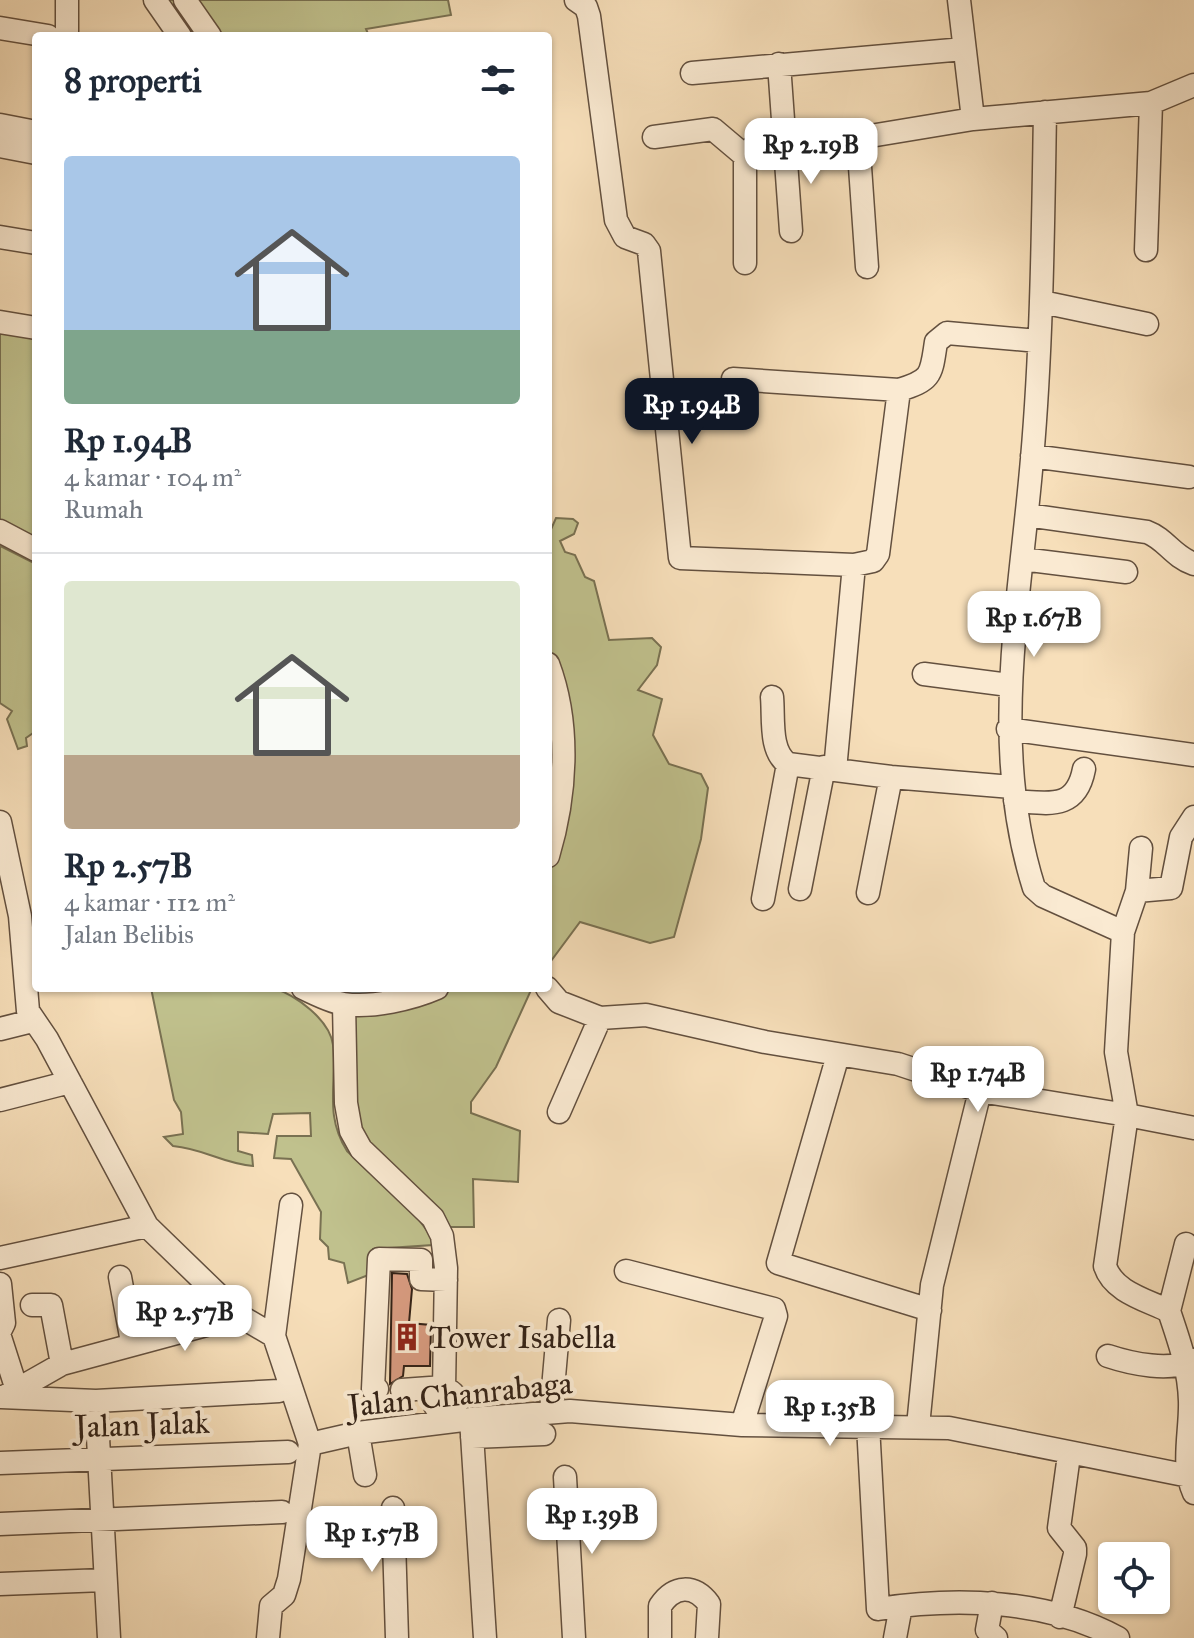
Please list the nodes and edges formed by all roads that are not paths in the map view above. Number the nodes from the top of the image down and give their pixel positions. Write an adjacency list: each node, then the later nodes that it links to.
1 (67, 0): 7 (street)
2 (155, 0): 8 (street)
3 (185, 0): 9 (street)
4 (576, 0): 46 (street)
5 (959, 0): 11 (street)
6 (0, 28): 10 (street)
7 (67, 32)
8 (177, 32)
9 (207, 32)
10 (32, 33)
11 (964, 49): 12 (street); 17 (street)
12 (779, 64): 13 (street); 22 (street)
13 (692, 73)
14 (1194, 85): 15 (street)
15 (1151, 103): 16 (street); 29 (street)
16 (1045, 112): 17 (street); 32 (street)
17 (973, 119): 21 (street)
18 (0, 125): 19 (street)
19 (32, 131)
20 (654, 137): 25 (street)
21 (858, 138): 22 (street); 31 (street)
22 (786, 144): 25 (street); 26 (street)
23 (0, 146): 24 (street)
24 (32, 152)
25 (745, 156): 30 (street)
26 (791, 231)
27 (0, 237): 28 (street)
28 (32, 242)
29 (1146, 250)
30 (745, 263)
31 (867, 267)
32 (1042, 302): 34 (street); 36 (street)
33 (0, 322): 35 (street)
34 (1147, 324)
35 (32, 327)
36 (1038, 341): 38 (street); 39 (street)
37 (733, 379): 38 (street)
38 (899, 390): 46 (street)
39 (1032, 456): 40 (street); 41 (street)
40 (1189, 477)
41 (1027, 515): 44 (street); 45 (street)
42 (0, 531): 43 (street)
43 (32, 548)
44 (1022, 559): 47 (street); 50 (street)
45 (1194, 564)
46 (854, 565): 55 (street)
47 (1126, 572)
48 (924, 674): 50 (street)
49 (552, 681): 61 (street)
50 (1009, 685): 52 (street)
51 (772, 697): 54 (street)
52 (1008, 729): 53 (street); 58 (street)
53 (1194, 755)
54 (788, 764): 55 (street); 66 (street)
55 (830, 768): 57 (street); 63 (street)
56 (1084, 769): 58 (street)
57 (891, 777): 58 (street); 65 (street)
58 (1014, 794): 68 (street)
59 (1194, 817): 64 (street)
60 (0, 822): 67 (street)
61 (552, 842)
62 (1141, 848): 64 (street)
63 (800, 889)
64 (1137, 891): 68 (street)
65 (868, 893)
66 (763, 899)
67 (10, 916): 74 (street)
68 (1123, 932): 81 (street)
69 (313, 992): 72 (street)
70 (429, 992): 72 (street)
71 (550, 992): 73 (street)
72 (344, 1004): 89 (street)
73 (600, 1018): 76 (street); 80 (street)
74 (32, 1021): 75 (street); 77 (street)
75 (0, 1029)
76 (838, 1055): 78 (street); 92 (street)
77 (70, 1082): 79 (street); 84 (street)
78 (980, 1091): 81 (street); 92 (street)
79 (0, 1100)
80 (559, 1112)
81 (1127, 1115): 82 (street); 93 (street)
82 (1194, 1128)
83 (291, 1205): 97 (street)
84 (147, 1226): 86 (street); 94 (street)
85 (1186, 1244): 93 (street)
86 (0, 1258)
87 (626, 1271): 109 (street)
88 (120, 1277): 98 (street)
89 (446, 1280): 102 (street); 107 (street)
90 (0, 1284): 96 (street)
91 (32, 1305): 101 (street)
92 (930, 1310): 111 (street)
93 (1169, 1311): 100 (street)
94 (240, 1316): 97 (street); 98 (street)
95 (559, 1320): 108 (street)
96 (0, 1334): 105 (street)
97 (274, 1336): 115 (street)
98 (132, 1342): 101 (street)
99 (1108, 1356): 100 (street)
100 (1191, 1362): 122 (street)
101 (62, 1364): 105 (street)
102 (377, 1389)
103 (402, 1390): 107 (street)
104 (279, 1391): 106 (street)
105 (7, 1394): 106 (street)
106 (96, 1401): 118 (street)
107 (453, 1407): 108 (street, Jalan Chanrabaga); 112 (street, Jalan Chanrabaga); 112 (street); 114 (street); 135 (street)
108 (551, 1411): 109 (street, Jalan Chanrabaga)
109 (742, 1425): 110 (street, Jalan Chanrabaga)
110 (868, 1425): 111 (street, Jalan Chanrabaga); 130 (street)
111 (918, 1426): 117 (street, Jalan Chanrabaga)
112 (404, 1427): 113 (street, Jalan Chanrabaga)
113 (358, 1433): 115 (street, Jalan Chanrabaga); 120 (street)
114 (544, 1434)
115 (310, 1444): 133 (street)
116 (288, 1452): 118 (street, Jalan Jalak)
117 (1069, 1455): 122 (street, Jalan Chanrabaga); 131 (street)
118 (99, 1457): 119 (street, Jalan Jalak); 125 (street)
119 (0, 1463)
120 (365, 1475)
121 (565, 1477): 136 (street)
122 (1192, 1482)
123 (393, 1508): 134 (street)
124 (282, 1512): 125 (street)
125 (103, 1519): 126 (street); 127 (street)
126 (0, 1524)
127 (104, 1580): 128 (street); 132 (street)
128 (0, 1584)
129 (992, 1603): 130 (street); 131 (street); 140 (street)
130 (901, 1606): 139 (street)
131 (1060, 1617): 141 (street)
132 (109, 1638)
133 (268, 1638)
134 (397, 1638)
135 (485, 1638)
136 (574, 1638)
137 (660, 1638): 138 (street)
138 (707, 1638)
139 (895, 1638)
140 (996, 1638)
141 (1118, 1638)

